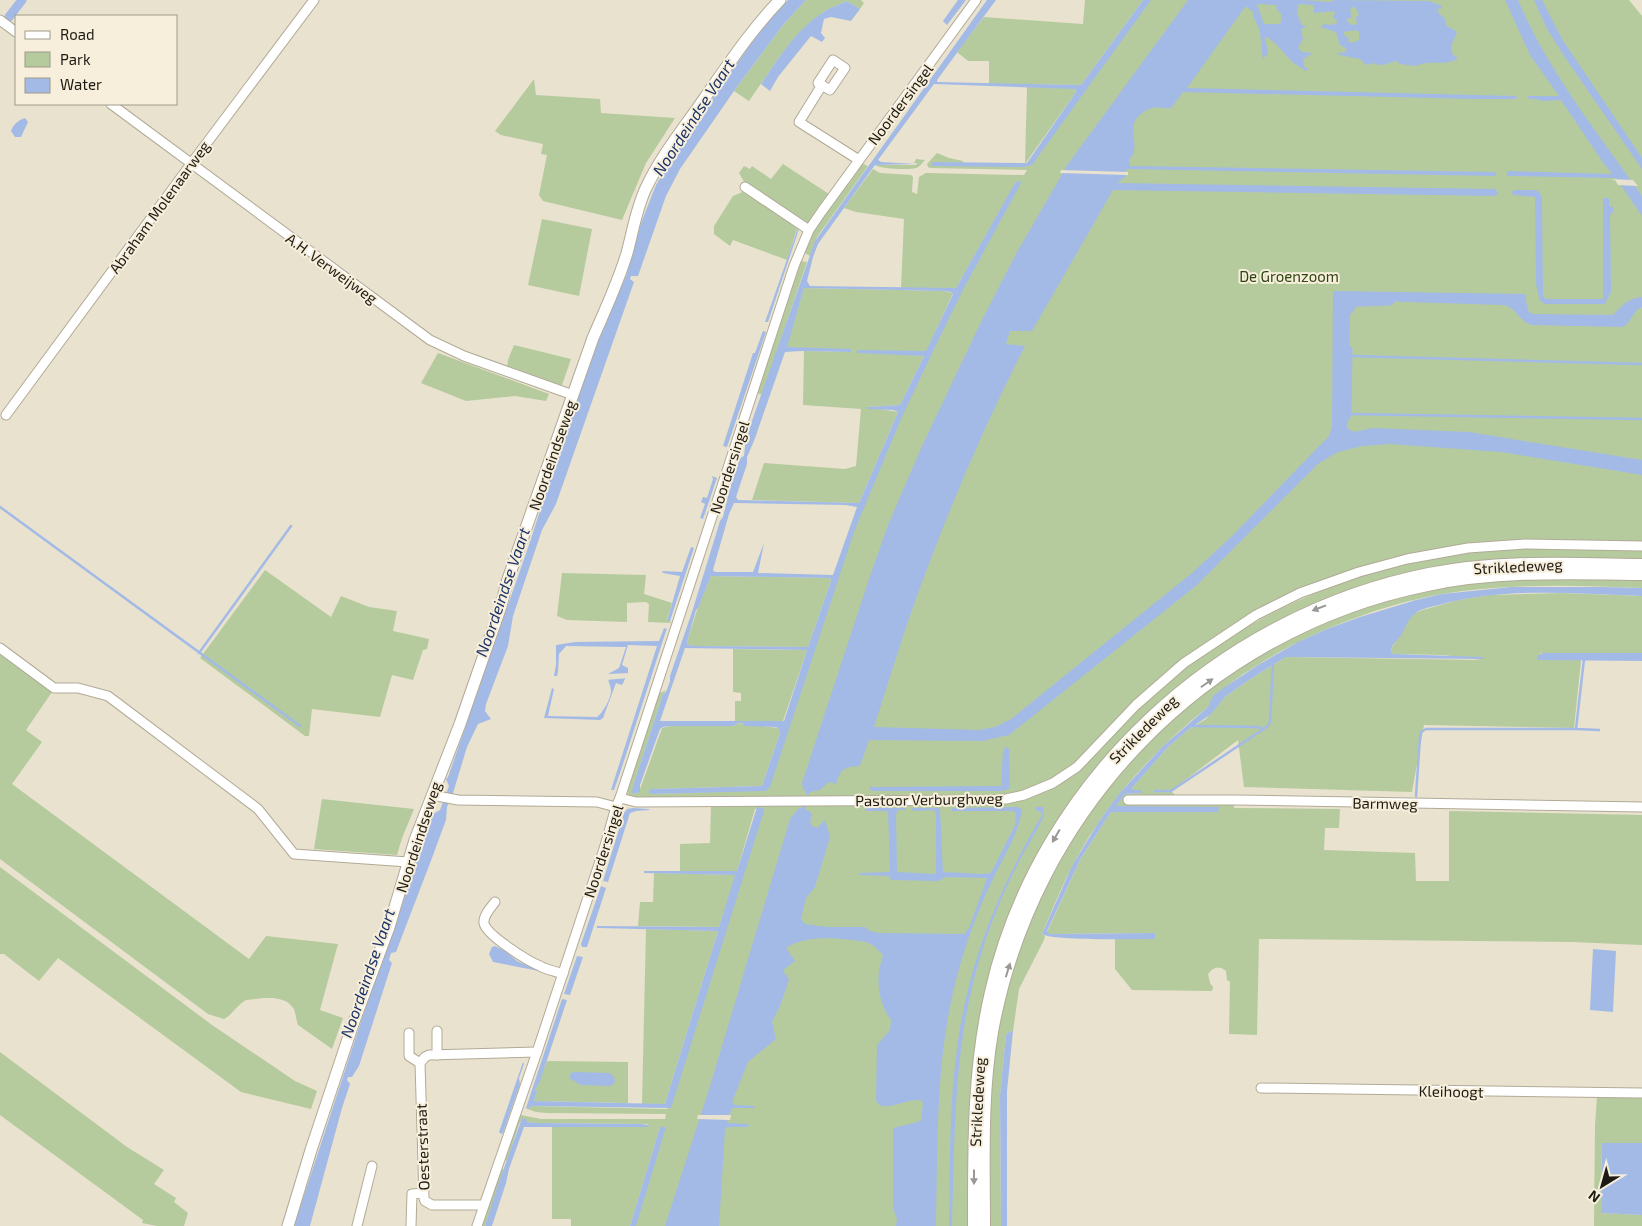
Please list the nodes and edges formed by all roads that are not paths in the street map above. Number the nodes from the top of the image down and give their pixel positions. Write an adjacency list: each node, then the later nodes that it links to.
1 (314, 0): 9 (street, Abraham Molenaarweg)
2 (780, 0): 12 (street, Noordeindseweg)
3 (976, 0): 8 (street, Noordersingel)
4 (0, 20): 5 (street)
5 (15, 31)
6 (822, 85): 8 (street)
7 (112, 105): 9 (street, A.H. Verweijweg)
8 (858, 160): 11 (street, Noordersingel)
9 (191, 164): 12 (street, A.H. Verweijweg); 13 (street, Abraham Molenaarweg)
10 (745, 187): 11 (street)
11 (809, 230): 20 (street, Noordersingel)
12 (573, 394): 18 (street, Noordeindseweg)
13 (6, 415)
14 (1642, 546): 20 (street, Pastoor Verburghweg)
15 (1642, 565): 39 (main road, Strikledeweg, one-way to 39)
16 (1642, 574): 40 (main road, Strikledeweg, one-way to 16)
17 (0, 648): 22 (street, Noordeindseweg)
18 (432, 795): 20 (street, Pastoor Verburghweg); 22 (street, Noordeindseweg)
19 (1128, 800): 21 (street, Barmweg)
20 (618, 802): 24 (street, Noordersingel)
21 (1642, 807)
22 (404, 862): 35 (street, Noordeindseweg)
23 (495, 902): 24 (street)
24 (562, 974): 27 (street, Noordersingel)
25 (437, 1031): 28 (street)
26 (409, 1033): 29 (street, Oesterstraat)
27 (537, 1052): 28 (street); 34 (street, Noordersingel)
28 (437, 1055): 29 (street)
29 (420, 1062): 33 (street, Oesterstraat)
30 (1261, 1088): 31 (street, Kleihoogt)
31 (1642, 1093)
32 (372, 1166): 36 (street)
33 (423, 1194): 34 (street, Oesterstraat); 37 (street)
34 (484, 1205): 38 (street, Noordersingel)
35 (288, 1226)
36 (357, 1226)
37 (411, 1226)
38 (477, 1226)
39 (974, 1226)
40 (984, 1226)

